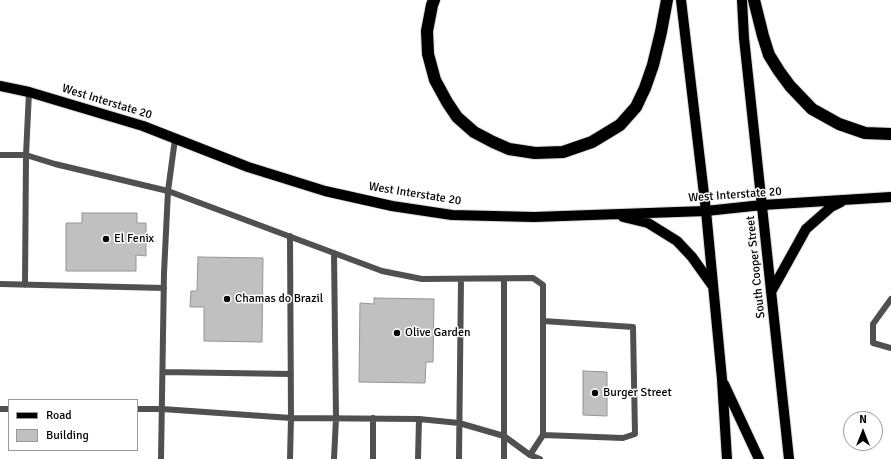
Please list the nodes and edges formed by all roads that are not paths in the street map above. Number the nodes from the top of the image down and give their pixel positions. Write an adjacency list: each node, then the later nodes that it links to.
1 (434, 0): 2 (highway)
2 (667, 0)
3 (681, 0): 16 (main road)
4 (742, 0): 15 (main road, South Cooper Street)
5 (754, 0): 8 (highway)
6 (0, 86): 7 (main road, West Interstate 20)
7 (29, 92): 9 (main road, West Interstate 20); 11 (lane)
8 (891, 134)
9 (175, 139): 12 (lane); 17 (main road, West Interstate 20)
10 (0, 155): 11 (lane)
11 (26, 155): 12 (lane); 23 (lane)
12 (168, 191): 18 (lane); 24 (lane)
13 (891, 197): 14 (main road, West Interstate 20)
14 (847, 200): 15 (main road, West Interstate 20); 26 (main road)
15 (762, 205): 16 (main road, West Interstate 20); 26 (main road, South Cooper Street)
16 (706, 211): 17 (main road, West Interstate 20); 25 (main road)
17 (609, 214): 25 (main road)
18 (290, 236): 19 (lane); 31 (lane)
19 (334, 253): 20 (lane); 36 (lane)
20 (461, 279): 21 (lane); 39 (lane)
21 (504, 279): 28 (lane); 41 (lane)
22 (0, 284): 23 (lane)
23 (25, 285): 24 (lane)
24 (164, 288): 30 (lane)
25 (713, 289): 32 (main road)
26 (771, 292): 53 (main road, South Cooper Street)
27 (891, 299): 29 (lane)
28 (543, 321): 40 (lane); 40 (lane)
29 (891, 348)
30 (163, 372): 31 (lane); 34 (lane)
31 (291, 374): 35 (lane)
32 (722, 379): 51 (main road); 52 (main road)
33 (138, 409): 34 (lane)
34 (162, 409): 35 (lane); 43 (lane)
35 (291, 418): 36 (lane); 44 (lane)
36 (336, 418): 37 (lane); 45 (lane)
37 (373, 418): 38 (lane); 46 (lane)
38 (419, 419): 39 (lane); 47 (lane)
39 (459, 423): 41 (lane); 48 (lane)
40 (543, 435): 42 (lane)
41 (504, 436): 42 (lane); 49 (lane)
42 (530, 455): 50 (lane)
43 (161, 459)
44 (290, 459)
45 (334, 459)
46 (374, 459)
47 (418, 459)
48 (459, 459)
49 (504, 459)
50 (540, 459)
51 (727, 459)
52 (759, 459)
53 (790, 459)

